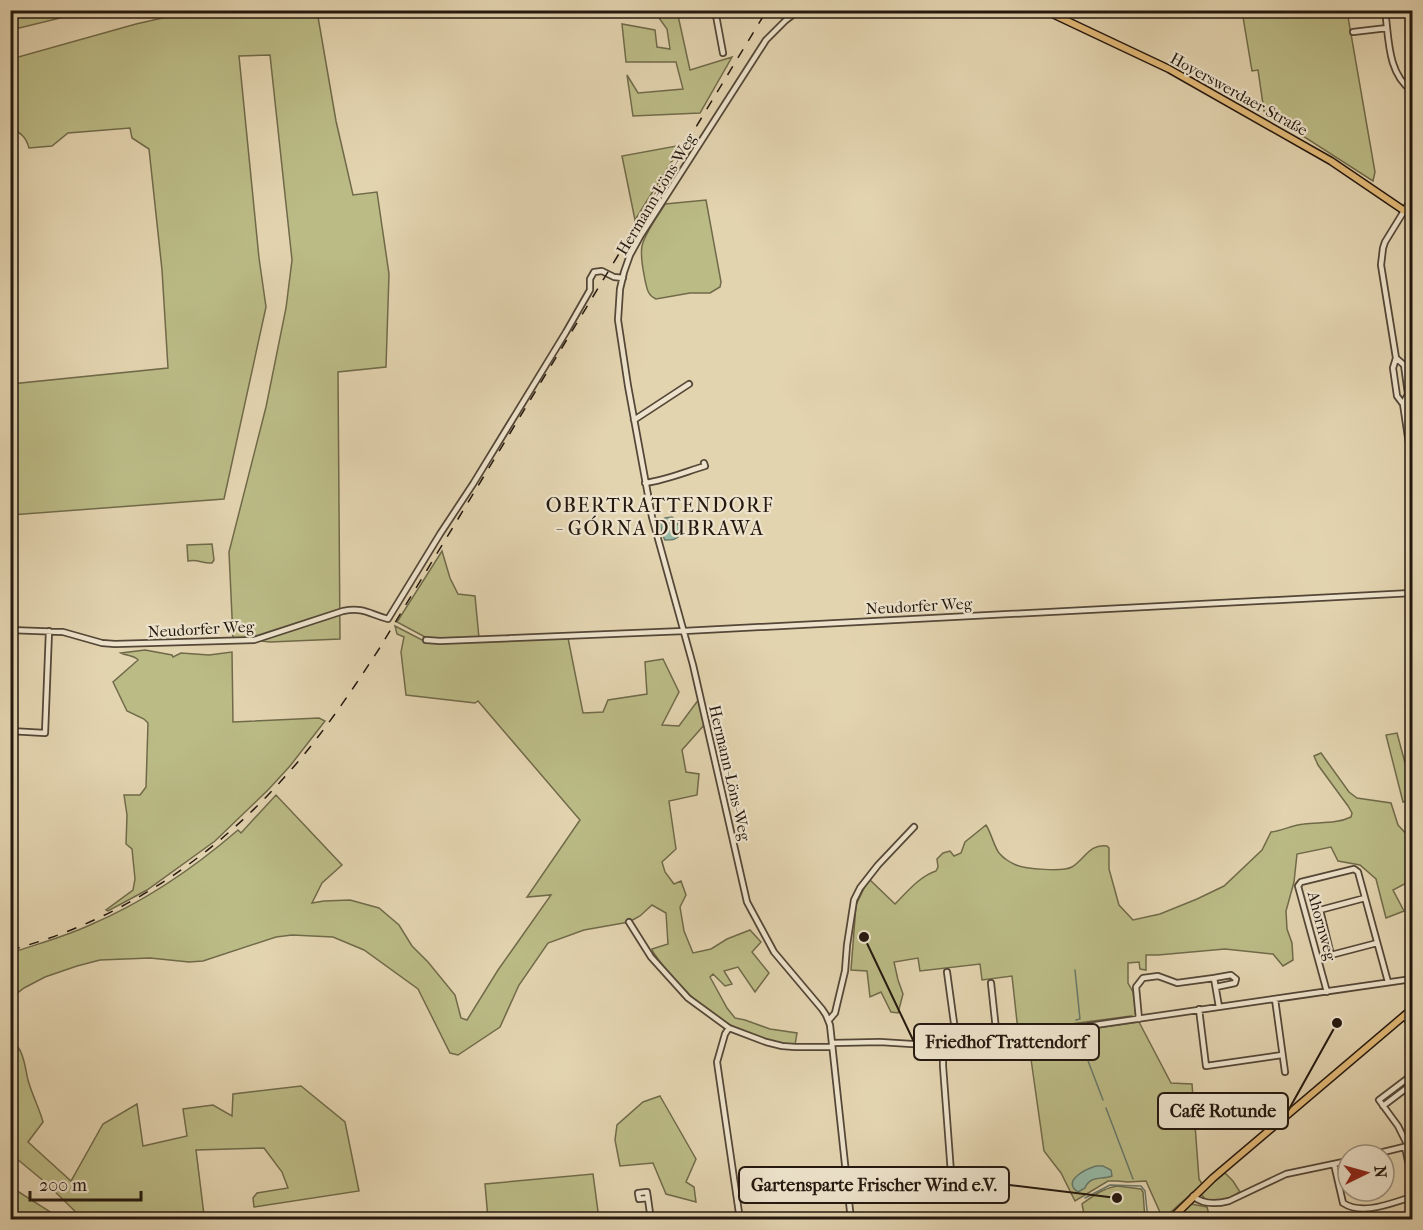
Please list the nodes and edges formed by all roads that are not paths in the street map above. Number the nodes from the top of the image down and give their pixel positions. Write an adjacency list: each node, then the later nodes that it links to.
1 (715, 10): 7 (street)
2 (799, 10): 12 (street, Hermann-Löns-Weg)
3 (1044, 10): 10 (main road, Hoyerswerdaer Straße)
4 (1385, 10): 5 (street)
5 (1388, 28): 6 (street); 8 (street)
6 (1353, 32)
7 (723, 53)
8 (1413, 91)
9 (1413, 198): 10 (street)
10 (1405, 210): 11 (main road, Hoyerswerdaer Straße); 13 (street)
11 (1413, 216)
12 (622, 278): 16 (street, Hermann-Löns-Weg); 22 (street, Neudorfer Weg)
13 (1396, 358): 15 (street); 15 (street)
14 (689, 384): 16 (street)
15 (1403, 404): 18 (street)
16 (634, 420): 19 (street, Hermann-Löns-Weg)
17 (705, 463): 19 (street)
18 (1413, 464)
19 (645, 483): 23 (street, Hermann-Löns-Weg)
20 (1413, 593): 23 (street, Neudorfer Weg)
21 (10, 630): 22 (street, Neudorfer Weg)
22 (49, 631): 25 (street)
23 (684, 631): 24 (street, Neudorfer Weg); 43 (street, Hermann-Löns-Weg)
24 (426, 640)
25 (10, 731)
26 (914, 827): 43 (street)
27 (1365, 898): 29 (street); 29 (street); 36 (street, Ahornweg)
28 (629, 922): 45 (street)
29 (1377, 943): 33 (street)
30 (947, 972): 49 (street)
31 (1214, 978): 35 (street); 35 (street); 42 (street)
32 (1413, 979): 33 (street)
33 (1388, 982): 36 (street)
34 (991, 983): 46 (street)
35 (1216, 987): 38 (street)
36 (1327, 992): 37 (street)
37 (1275, 999): 38 (street); 50 (street)
38 (1219, 1007): 40 (street)
39 (1413, 1009): 41 (main road)
40 (1199, 1010): 42 (street); 50 (street)
41 (1404, 1016): 44 (street); 61 (main road)
42 (1139, 1019): 46 (street)
43 (829, 1020): 47 (street, Hermann-Löns-Weg)
44 (1413, 1026)
45 (729, 1028): 47 (street); 66 (street)
46 (997, 1039): 49 (street)
47 (832, 1045): 48 (street); 68 (street, Hermann-Löns-Weg)
48 (943, 1046): 49 (street); 59 (street)
49 (957, 1046)
50 (1282, 1055): 51 (street)
51 (1285, 1072)
52 (1413, 1075): 54 (street)
53 (1413, 1084): 55 (street)
54 (1389, 1093): 55 (street); 56 (street)
55 (1393, 1099): 56 (street)
56 (1383, 1106): 57 (street)
57 (1408, 1146): 60 (street)
58 (1334, 1164): 61 (street); 62 (street)
59 (951, 1173)
60 (1413, 1180)
61 (1193, 1196): 69 (main road)
62 (1413, 1197)
63 (648, 1198): 65 (street)
64 (787, 1218): 67 (street)
65 (651, 1220)
66 (740, 1220)
67 (777, 1220)
68 (851, 1220)
69 (1170, 1220)

